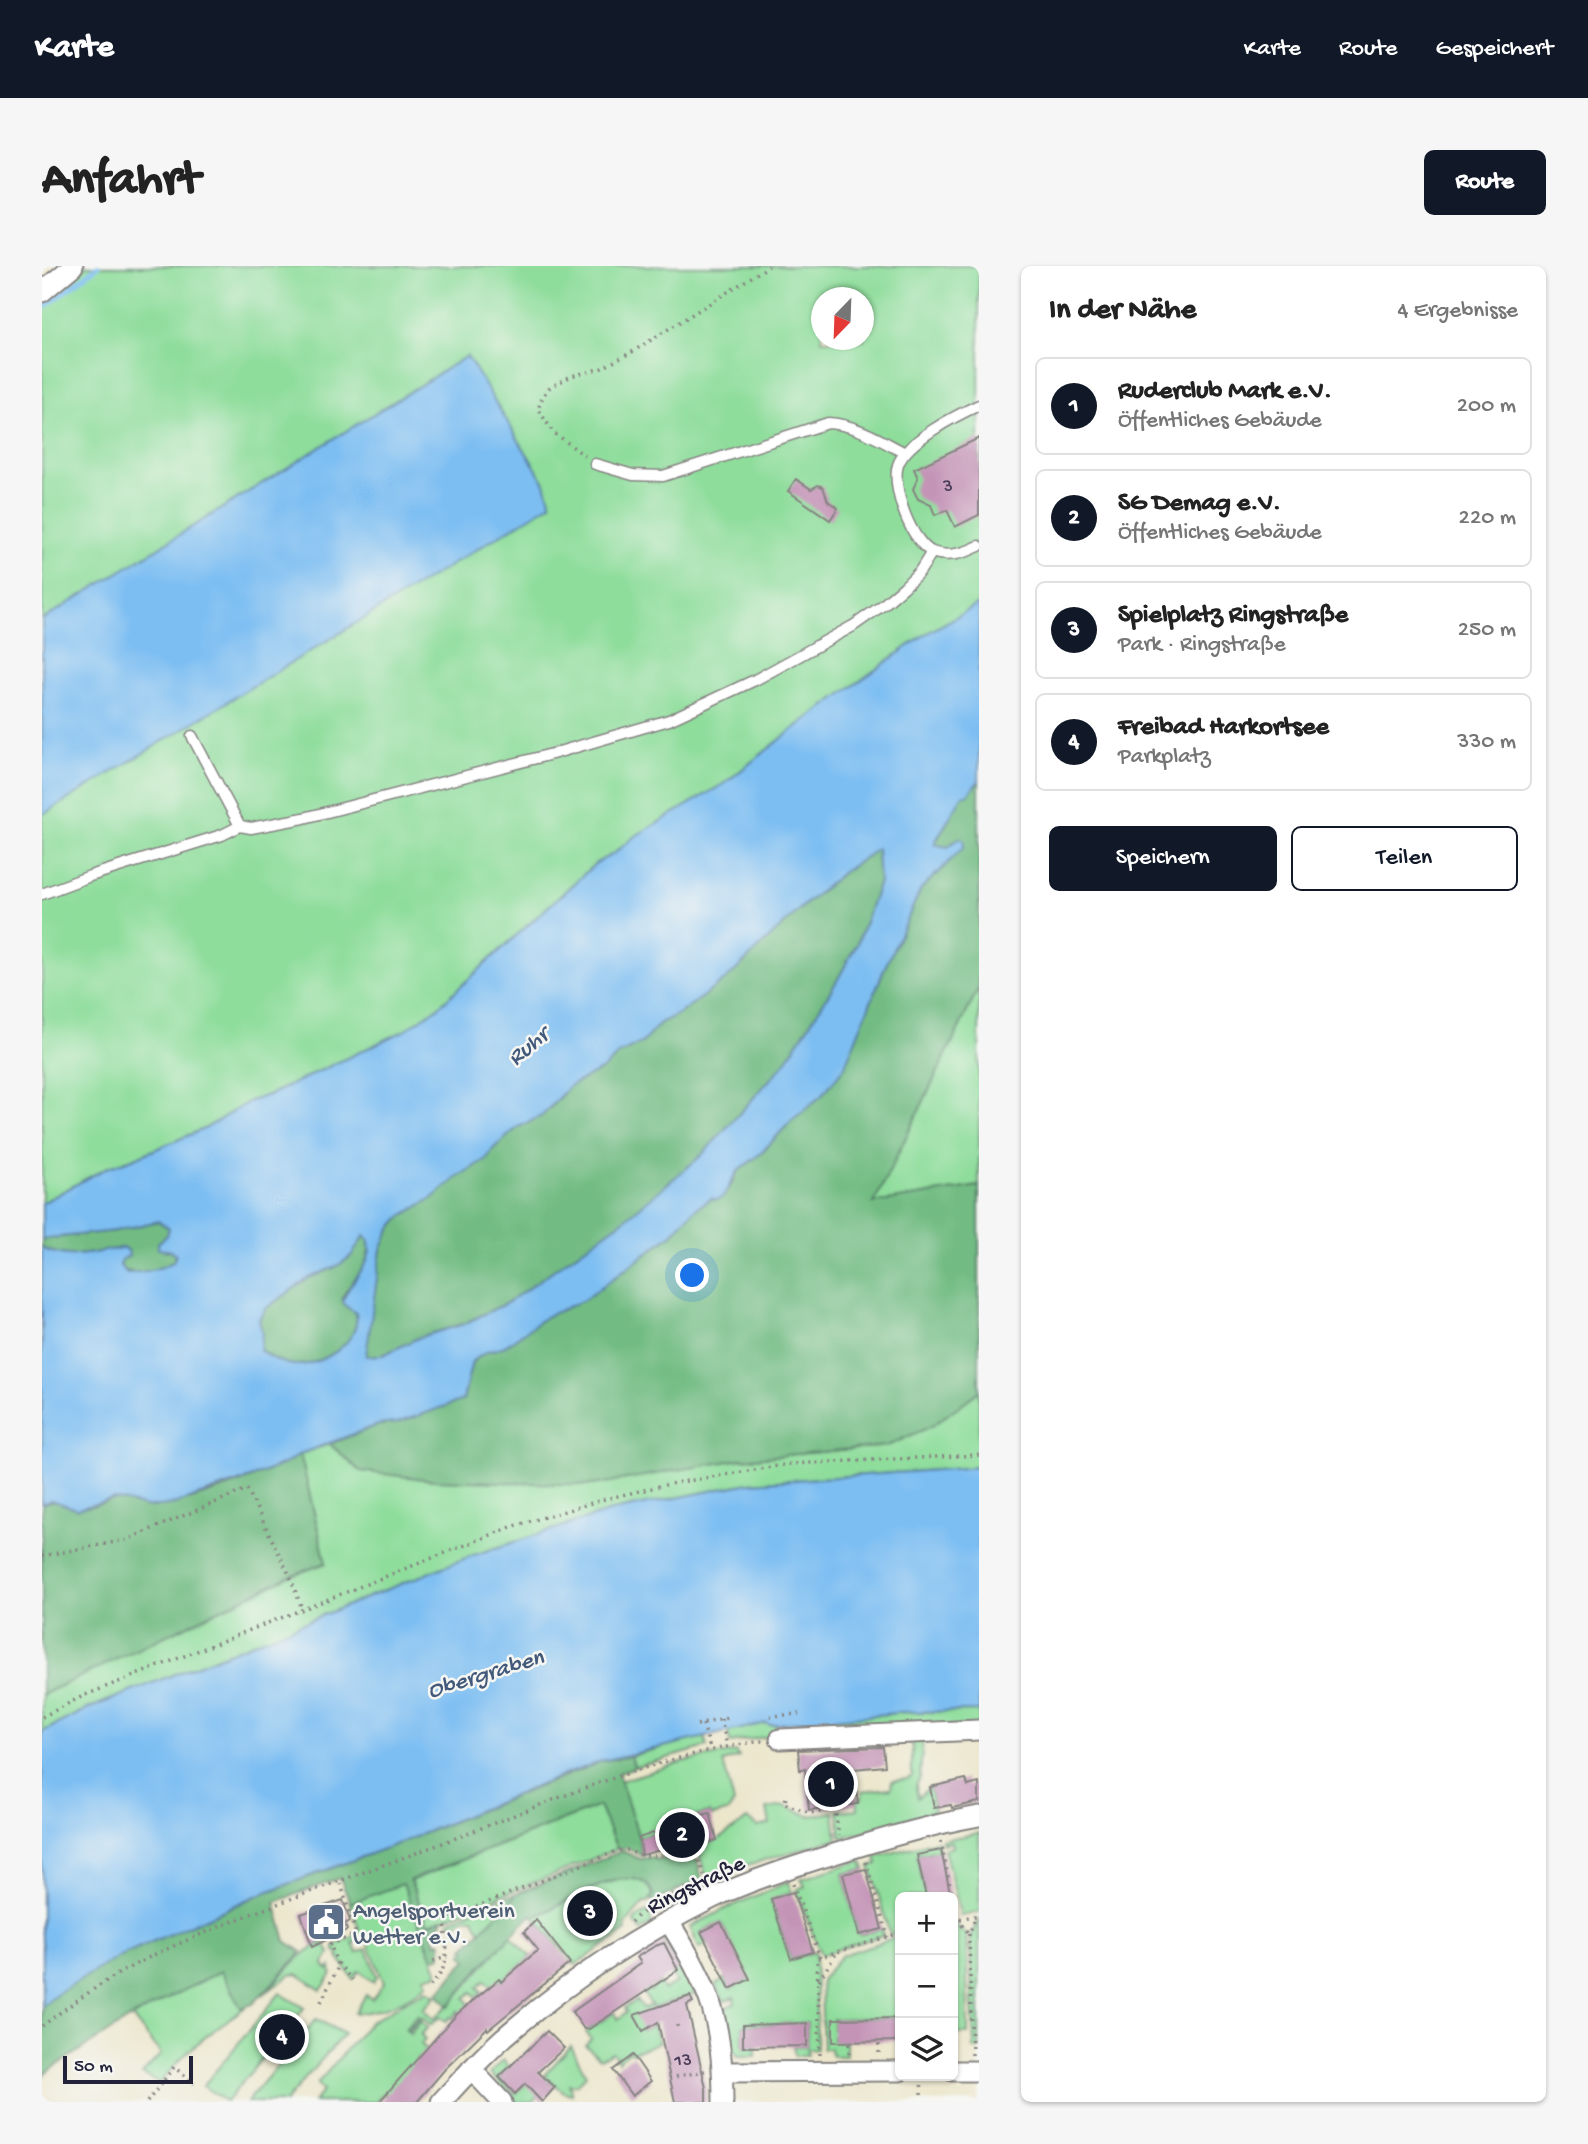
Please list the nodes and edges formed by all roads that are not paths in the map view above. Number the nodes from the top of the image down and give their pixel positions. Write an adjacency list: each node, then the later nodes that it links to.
1 (73, 266): 2 (street)
2 (42, 292)
3 (979, 405): 4 (lane)
4 (905, 453): 5 (lane); 7 (lane)
5 (595, 464)
6 (979, 546): 7 (lane)
7 (932, 552): 9 (lane)
8 (192, 736): 9 (lane)
9 (240, 826): 10 (lane)
10 (42, 894)
11 (979, 1730): 12 (street)
12 (780, 1739)
13 (979, 1816): 14 (street, Ringstraße)
14 (669, 1922): 15 (street, Ringstraße); 16 (street)
15 (471, 2070): 18 (street, Ringstraße); 19 (street)
16 (723, 2070): 17 (street); 20 (street)
17 (895, 2071)
18 (441, 2102)
19 (502, 2102)
20 (723, 2102)

